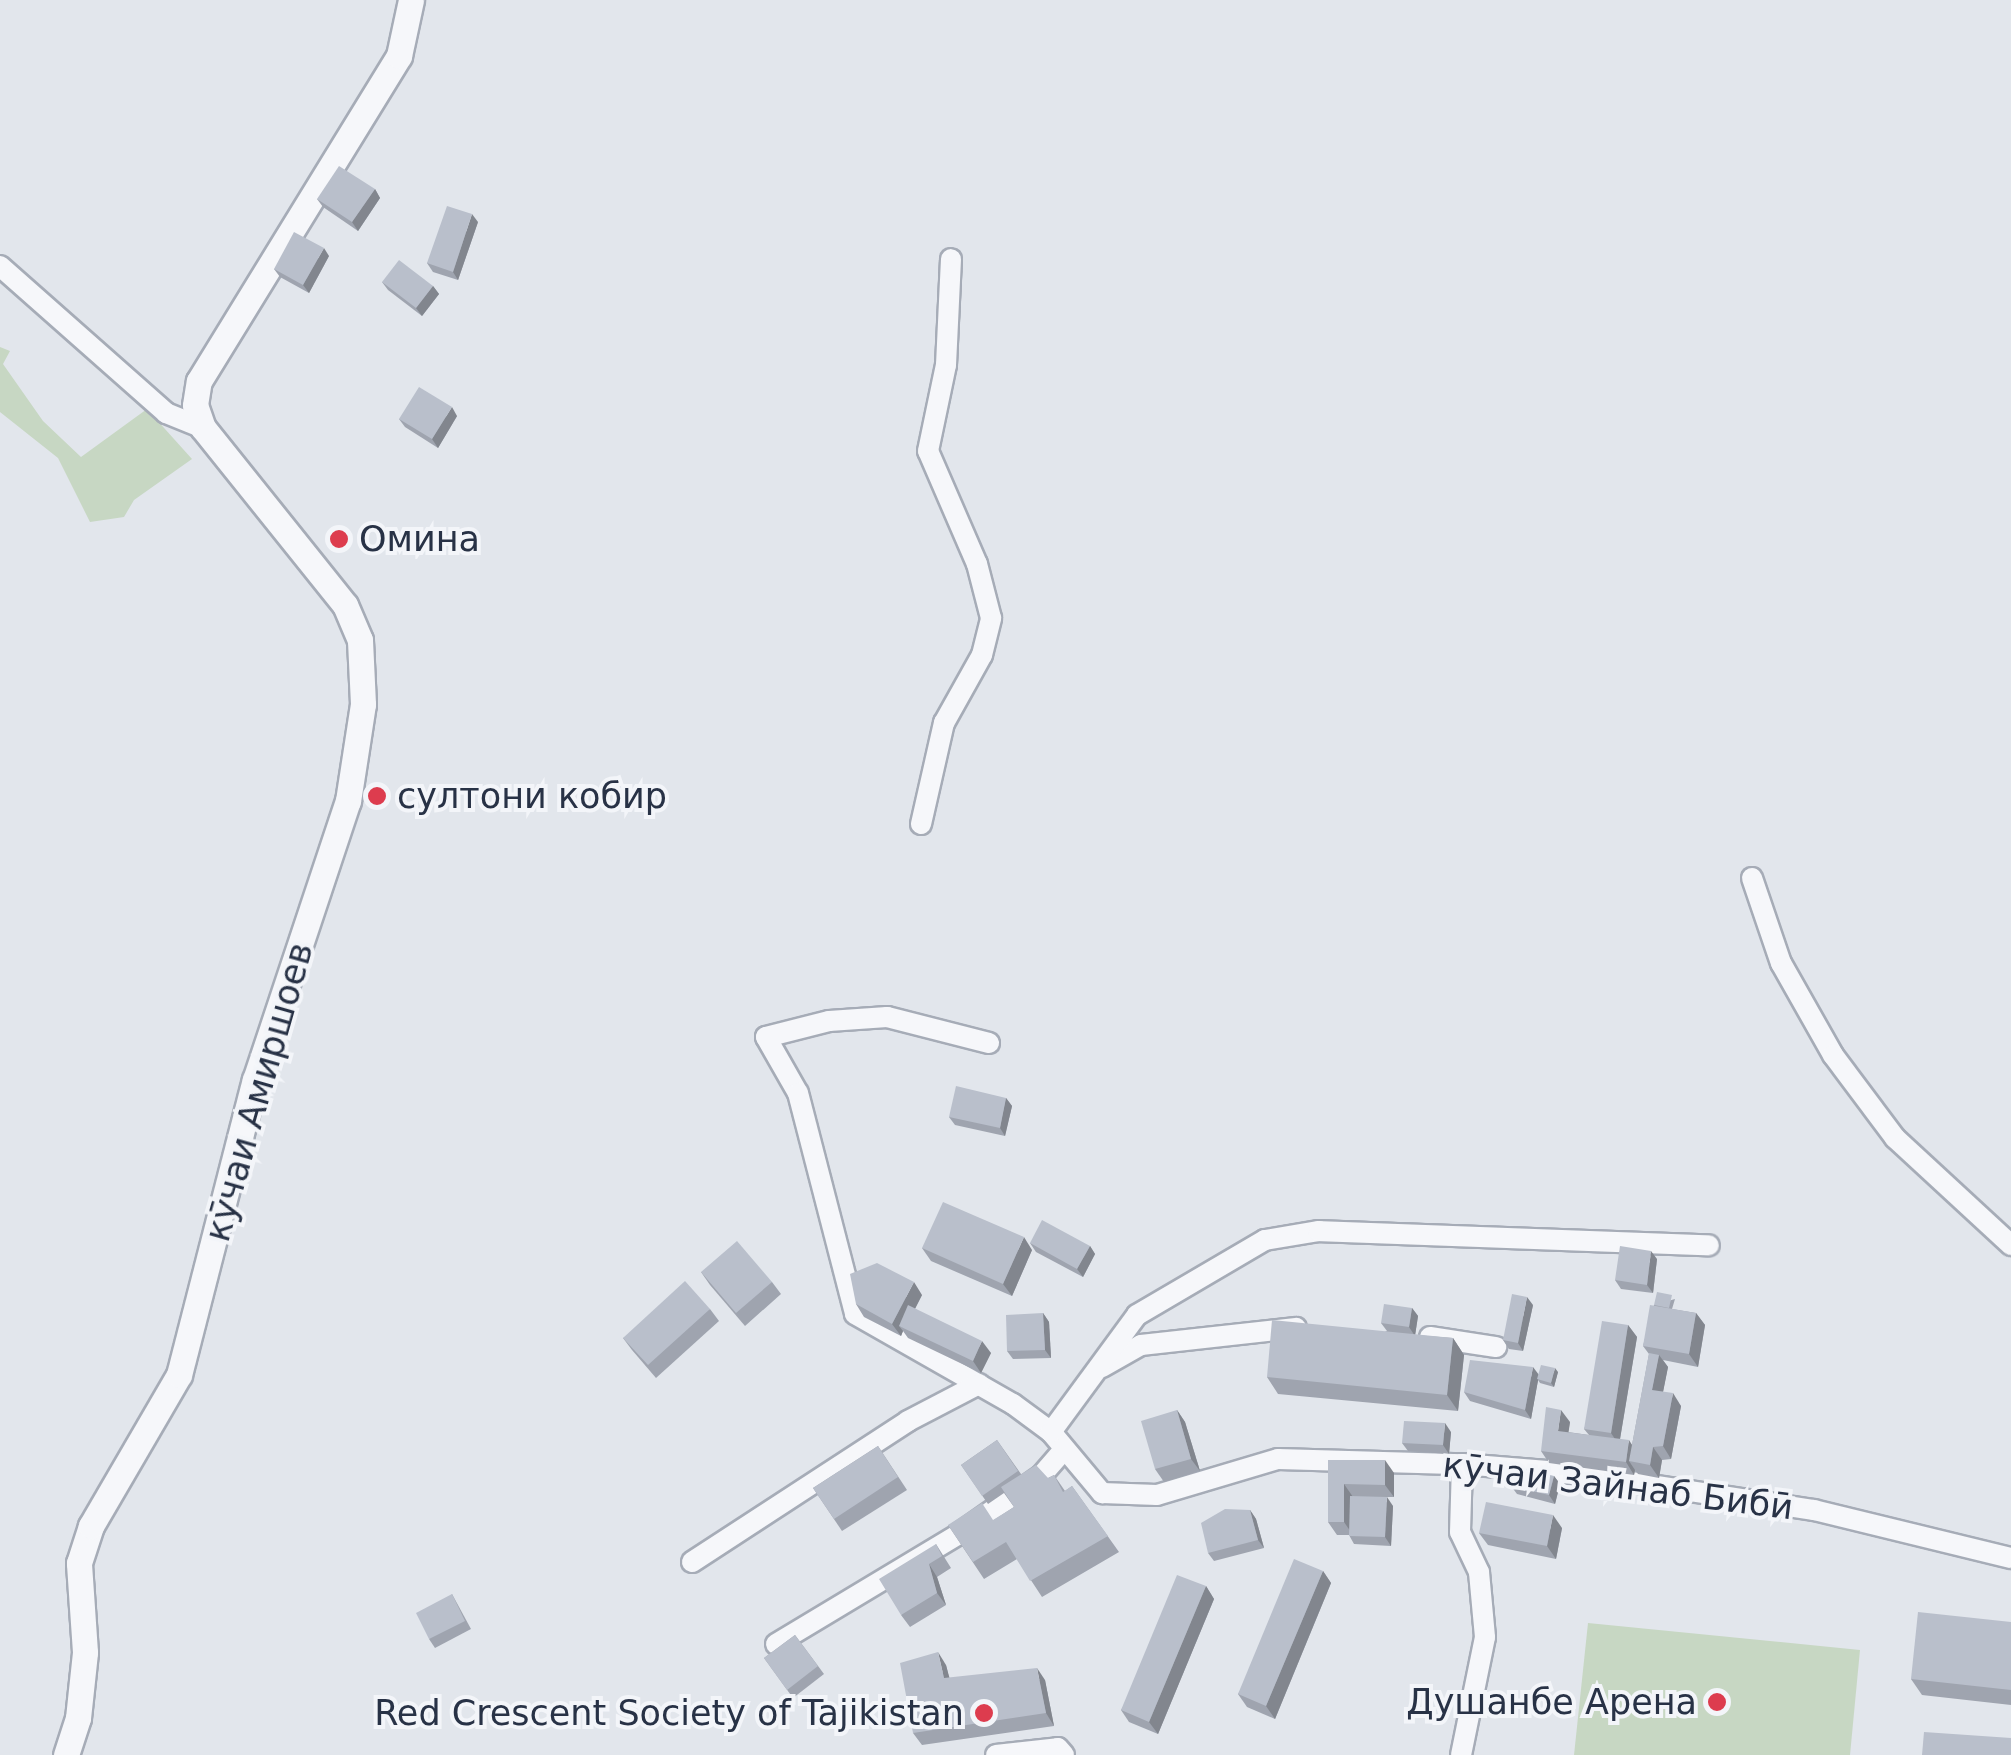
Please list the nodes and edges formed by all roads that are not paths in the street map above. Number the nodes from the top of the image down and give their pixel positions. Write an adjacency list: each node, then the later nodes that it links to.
1 (410, 0): 4 (street)
2 (951, 259): 5 (street)
3 (0, 266): 4 (street)
4 (203, 428): 21 (street, кӯчаи Амиршоев)
5 (921, 824)
6 (1752, 878): 8 (street)
7 (989, 1043): 14 (street)
8 (2011, 1244)
9 (1709, 1245): 13 (street)
10 (1320, 1328): 13 (street)
11 (1407, 1335): 12 (street)
12 (1496, 1347)
13 (1088, 1376): 15 (street)
14 (979, 1384): 15 (street); 19 (street)
15 (1051, 1432): 16 (street, кӯчаи Зайнаб Бибӣ)
16 (1063, 1451): 17 (street, кӯчаи Зайнаб Бибӣ); 20 (street)
17 (1462, 1464): 18 (street, кӯчаи Зайнаб Бибӣ); 24 (street)
18 (2011, 1558)
19 (692, 1562)
20 (776, 1644)
21 (66, 1755)
22 (996, 1755): 23 (street)
23 (1064, 1755)
24 (1461, 1755)

